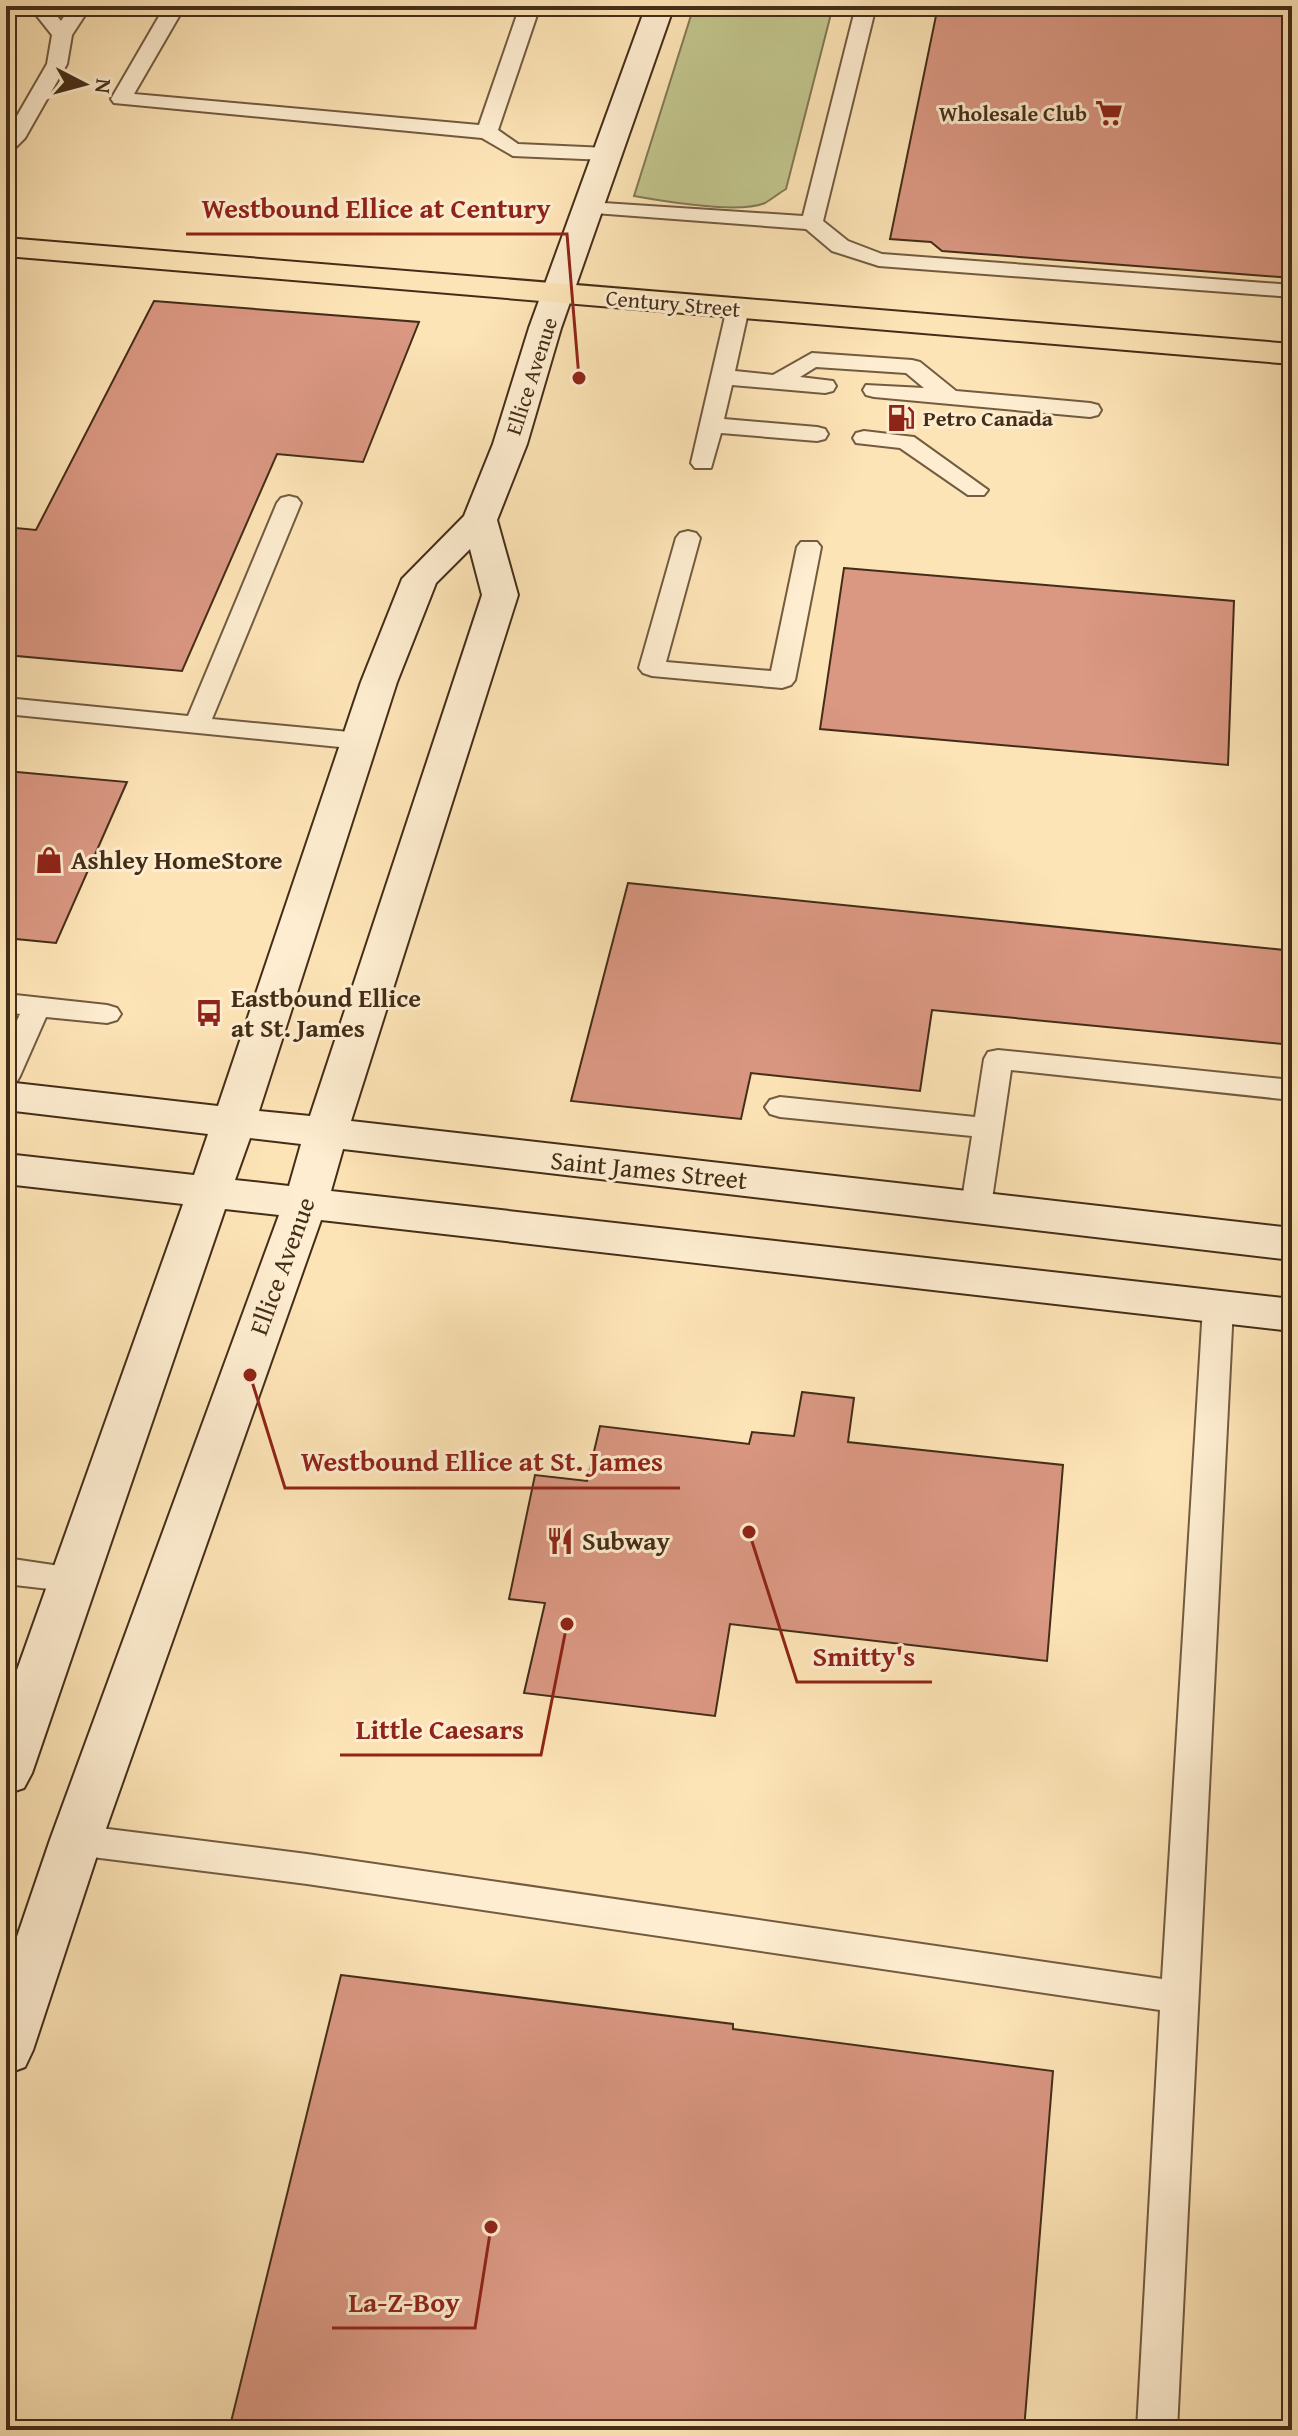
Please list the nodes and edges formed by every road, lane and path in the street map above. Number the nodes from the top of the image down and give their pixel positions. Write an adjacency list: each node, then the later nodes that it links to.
1 (39, 6): 7 (lane)
2 (81, 6): 7 (lane)
3 (175, 6): 8 (lane)
4 (530, 6): 8 (lane)
5 (660, 6): 10 (main road, Ellice Avenue)
6 (866, 6): 12 (lane)
7 (62, 35): 9 (lane)
8 (487, 132): 10 (lane)
9 (6, 146)
10 (607, 154): 11 (main road, Ellice Avenue)
11 (588, 208): 12 (lane); 15 (main road, Ellice Avenue)
12 (812, 223): 14 (lane)
13 (6, 247): 15 (main road, Century Street)
14 (1292, 291)
15 (558, 293): 16 (main road, Century Street); 30 (main road, Ellice Avenue)
16 (738, 308): 17 (main road, Century Street); 18 (lane)
17 (1292, 354)
18 (722, 377): 19 (lane); 24 (lane)
19 (779, 381): 20 (lane); 22 (lane)
20 (825, 386)
21 (874, 390): 22 (lane)
22 (950, 397): 23 (lane)
23 (1090, 410)
24 (712, 425): 25 (lane); 27 (lane)
25 (817, 434)
26 (864, 438): 28 (lane)
27 (703, 463)
28 (976, 490)
29 (289, 503): 34 (lane)
30 (480, 520): 35 (main road, Ellice Avenue); 45 (main road, Ellice Avenue)
31 (688, 538): 32 (lane)
32 (809, 547)
33 (6, 706): 34 (lane)
34 (197, 725): 35 (lane)
35 (360, 741): 43 (main road, Ellice Avenue)
36 (6, 1003): 37 (lane)
37 (37, 1006): 38 (lane); 39 (lane)
38 (107, 1014)
39 (6, 1076)
40 (1292, 1090): 44 (lane)
41 (6, 1096): 43 (main road, Saint James Street)
42 (780, 1107): 44 (lane)
43 (234, 1122): 45 (main road, Saint James Street); 47 (main road, Ellice Avenue)
44 (987, 1128): 49 (lane)
45 (327, 1133): 48 (main road, Ellice Avenue); 49 (main road, Saint James Street)
46 (6, 1169): 47 (main road)
47 (210, 1193): 48 (main road); 54 (main road, Ellice Avenue)
48 (305, 1204): 51 (main road); 56 (main road, Ellice Avenue)
49 (976, 1206): 50 (main road, Saint James Street)
50 (1292, 1244)
51 (1218, 1307): 52 (main road); 57 (lane)
52 (1292, 1315)
53 (6, 1571): 54 (lane)
54 (75, 1579): 55 (main road, Ellice Avenue)
55 (6, 1773)
56 (76, 1840): 57 (lane); 58 (main road, Ellice Avenue)
57 (1179, 1997): 59 (lane)
58 (6, 2050)
59 (1157, 2430)

